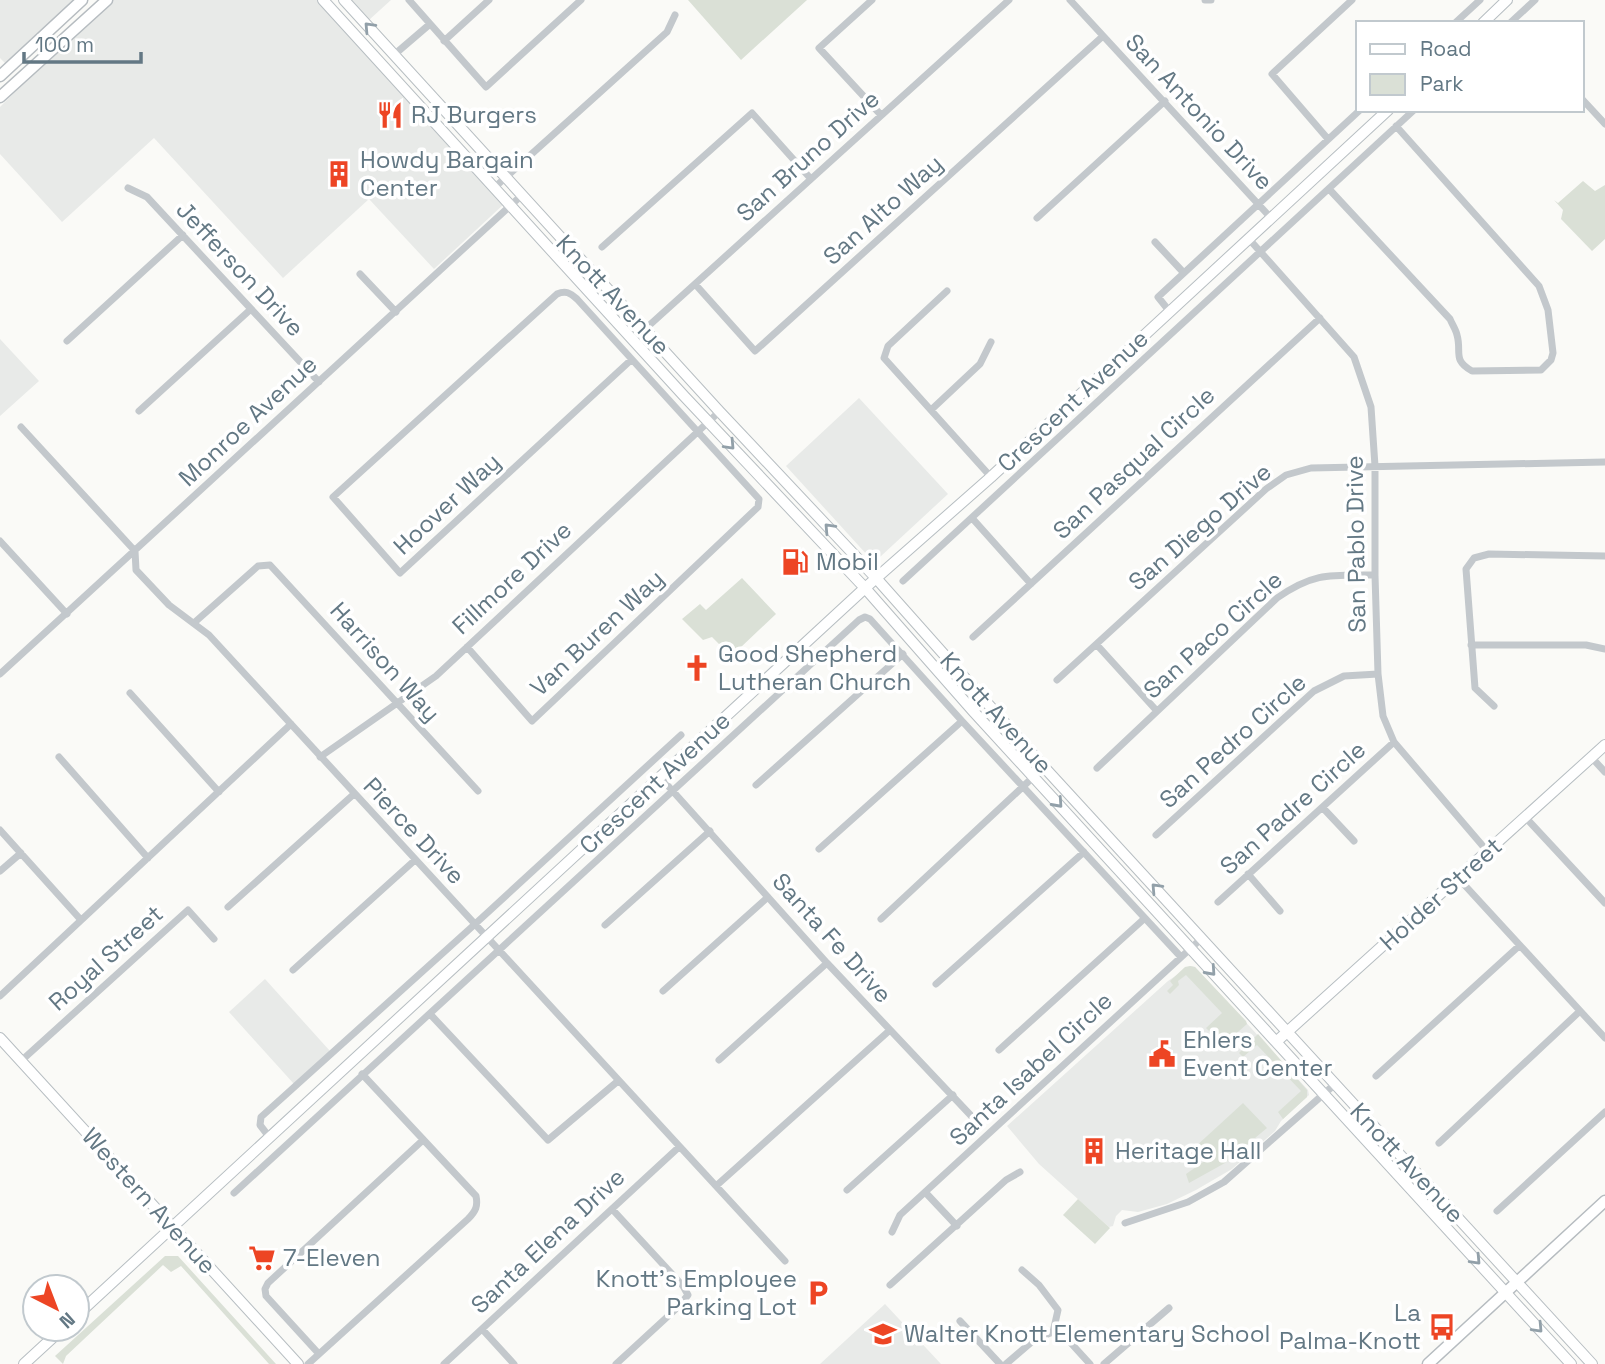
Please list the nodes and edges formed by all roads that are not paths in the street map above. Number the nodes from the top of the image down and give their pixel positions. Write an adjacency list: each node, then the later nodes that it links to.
1 (82, 0): 26 (main road)
2 (107, 0): 27 (main road)
3 (323, 0): 25 (main road, Knott Avenue)
4 (344, 0): 24 (main road, Knott Avenue, one-way to 4)
5 (409, 0): 21 (street)
6 (489, 0): 23 (street)
7 (581, 0): 23 (street)
8 (872, 0): 33 (street)
9 (1009, 0): 33 (street, San Bruno Drive)
10 (1070, 0): 22 (street, San Antonio Drive)
11 (1205, 0): 12 (street)
12 (1211, 0)
13 (1352, 0): 36 (street)
14 (1480, 0): 18 (street)
15 (1507, 0): 19 (main road)
16 (1535, 0): 20 (street)
17 (675, 15): 37 (street)
18 (1457, 21)
19 (1485, 21)
20 (1512, 21)
21 (430, 24): 23 (street); 24 (street)
22 (1103, 36): 28 (street, San Antonio Drive); 54 (street, San Alto Way)
23 (444, 41)
24 (395, 54): 25 (main road); 37 (main road, Knott Avenue)
25 (383, 64): 39 (main road, Knott Avenue)
26 (0, 76)
27 (0, 97)
28 (1165, 101): 43 (street, San Antonio Drive); 45 (street)
29 (1584, 101): 34 (street)
30 (1358, 112): 36 (street)
31 (1386, 112): 46 (main road, Crescent Avenue)
32 (1412, 112): 35 (street)
33 (881, 115): 38 (street, San Bruno Drive)
34 (1605, 124)
35 (1396, 126): 41 (street); 41 (street)
36 (1328, 139): 43 (street)
37 (507, 178): 39 (street); 42 (main road, Knott Avenue)
38 (811, 179): 50 (street); 54 (street, San Bruno Drive)
39 (495, 187): 44 (main road, Knott Avenue)
40 (128, 188): 47 (street, Jefferson Drive)
41 (1329, 189): 51 (street)
42 (522, 195): 44 (street, Monroe Avenue); 60 (main road, Knott Avenue)
43 (1257, 204): 46 (street, San Antonio Drive); 52 (street)
44 (512, 205): 57 (street, Monroe Avenue); 61 (main road, Knott Avenue)
45 (1037, 218)
46 (1271, 218): 48 (main road, Crescent Avenue)
47 (183, 234): 56 (street, Jefferson Drive); 62 (street)
48 (1249, 239): 51 (street, San Pablo Drive); 58 (main road, Crescent Avenue)
49 (1155, 242): 52 (street)
50 (601, 247)
51 (1261, 252): 59 (street, San Pablo Drive); 77 (street)
52 (1183, 272): 58 (street)
53 (360, 274): 57 (street)
54 (695, 284): 60 (street, San Bruno Drive)
55 (947, 291): 66 (street)
56 (251, 309): 65 (street, Jefferson Drive); 67 (street)
57 (396, 312): 65 (street, Monroe Avenue)
58 (1170, 312): 74 (main road, Crescent Avenue)
59 (1320, 318): 73 (street, San Pablo Drive); 84 (street, San Pasqual Circle)
60 (645, 329): 61 (street, San Bruno Drive); 68 (main road, Knott Avenue)
61 (633, 340): 69 (main road, Knott Avenue)
62 (66, 341)
63 (991, 342): 66 (street)
64 (631, 360): 64 (street, Hoover Way); 71 (street)
65 (319, 382): 79 (street, Monroe Avenue)
66 (931, 410): 74 (street)
67 (139, 411)
68 (720, 411): 69 (street, Fillmore Drive); 75 (main road, Knott Avenue)
69 (709, 422): 71 (street, Fillmore Drive); 76 (main road, Knott Avenue, one-way to 76)
70 (21, 427): 79 (street, Pierce Drive)
71 (698, 431): 91 (street, Fillmore Drive); 91 (street, Van Buren Way)
72 (1605, 462): 73 (street, San Diego Drive)
73 (1376, 466): 81 (street, San Pablo Drive); 89 (street, San Diego Drive)
74 (991, 477): 82 (main road, Crescent Avenue)
75 (782, 478): 76 (main road); 82 (main road, Knott Avenue, one-way to 75)
76 (771, 488): 85 (main road, Knott Avenue)
77 (972, 518): 83 (street); 84 (street)
78 (0, 541): 86 (street)
79 (135, 551): 86 (street, Monroe Avenue); 87 (street, Pierce Drive)
80 (1605, 556): 90 (street)
81 (1374, 575): 95 (street, San Pablo Drive); 100 (street, San Paco Circle)
82 (876, 578): 85 (main road, Crescent Avenue); 109 (main road, Knott Avenue)
83 (903, 581)
84 (1031, 584): 88 (street, San Pasqual Circle)
85 (865, 588): 112 (main road, Knott Avenue); 113 (main road, Crescent Avenue)
86 (67, 614): 94 (street, Monroe Avenue)
87 (195, 622): 98 (street, Harrison Way); 102 (street, Pierce Drive)
88 (973, 637)
89 (1097, 645): 96 (street, San Diego Drive); 100 (street)
90 (1471, 645): 92 (street); 99 (street)
91 (467, 647): 98 (street, Fillmore Drive)
92 (1605, 649)
93 (903, 654): 101 (street); 114 (street); 117 (street, Crescent Avenue)
94 (0, 674)
95 (1378, 674): 104 (street, San Pablo Drive); 124 (street, San Pedro Circle)
96 (1057, 680)
97 (130, 693): 118 (street)
98 (395, 702): 107 (street, Fillmore Drive); 116 (street, Harrison Way)
99 (1494, 706)
100 (1156, 710): 110 (street, San Paco Circle)
101 (962, 722): 115 (street); 126 (street)
102 (291, 724): 107 (street, Pierce Drive); 118 (street)
103 (681, 735): 143 (street)
104 (1394, 743): 120 (street, San Padre Circle); 128 (street, San Pablo Drive)
105 (1605, 745): 108 (main road, Holder Street)
106 (58, 757): 130 (street)
107 (320, 757): 119 (street, Pierce Drive)
108 (1592, 758): 111 (street); 121 (main road, Holder Street)
109 (1045, 767): 112 (street); 146 (main road, Knott Avenue, one-way to 109)
110 (1097, 768)
111 (1605, 772)
112 (1034, 776): 115 (street); 149 (main road, Knott Avenue, one-way to 149)
113 (661, 778): 117 (street, Santa Fe Drive); 145 (main road, Crescent Avenue)
114 (756, 785)
115 (1023, 787): 127 (street); 141 (street)
116 (478, 791)
117 (673, 791): 123 (street, Santa Fe Drive); 150 (street, Crescent Avenue)
118 (219, 792): 130 (street)
119 (354, 794): 131 (street, Pierce Drive); 138 (street)
120 (1323, 808): 125 (street); 133 (street, San Padre Circle)
121 (1525, 817): 128 (main road, Holder Street); 137 (street)
122 (0, 830): 129 (street)
123 (710, 831): 135 (street, Santa Fe Drive); 144 (street)
124 (1156, 835)
125 (1354, 841)
126 (819, 849)
127 (1084, 852): 140 (street); 154 (street)
128 (1488, 852): 134 (main road, Holder Street)
129 (21, 853): 132 (street); 142 (street)
130 (148, 858): 142 (street)
131 (415, 860): 143 (street, Pierce Drive); 153 (street)
132 (0, 871)
133 (1248, 874): 136 (street, San Padre Circle); 139 (street)
134 (1459, 879): 148 (street); 160 (main road, Holder Street)
135 (768, 897): 152 (street, Santa Fe Drive); 155 (street)
136 (1218, 902)
137 (1605, 903)
138 (228, 907)
139 (1280, 911)
140 (1145, 918): 151 (street); 164 (street)
141 (881, 919)
142 (81, 920): 156 (street)
143 (474, 925): 145 (street, Pierce Drive); 175 (street)
144 (606, 925)
145 (486, 938): 150 (street, Pierce Drive); 175 (main road, Crescent Avenue)
146 (1202, 938): 149 (street, Santa Isabel Circle); 160 (main road, Knott Avenue)
147 (214, 939): 166 (street, Royal Street)
148 (1519, 946): 157 (street); 168 (street)
149 (1191, 948): 151 (street, Santa Isabel Circle); 163 (main road, Knott Avenue, one-way to 163)
150 (498, 951): 158 (street, Crescent Avenue); 169 (street, Pierce Drive)
151 (1181, 957): 182 (street, Santa Isabel Circle)
152 (827, 962): 159 (street, Santa Fe Drive); 165 (street)
153 (293, 971)
154 (936, 984)
155 (663, 991)
156 (0, 996)
157 (1580, 1011): 162 (street); 177 (street)
158 (430, 1014): 167 (street, Crescent Avenue); 169 (street)
159 (890, 1030): 171 (street, Santa Fe Drive); 180 (street)
160 (1287, 1032): 163 (main road, Holder Street); 170 (main road, Knott Avenue)
161 (0, 1038): 166 (main road, Western Avenue)
162 (1605, 1038)
163 (1276, 1042): 172 (main road, Knott Avenue)
164 (999, 1050)
165 (719, 1060)
166 (21, 1062): 189 (main road, Western Avenue)
167 (362, 1074): 176 (street); 183 (street, Crescent Avenue)
168 (1376, 1076)
169 (618, 1081): 178 (street, Pierce Drive)
170 (1334, 1085): 172 (street); 193 (main road, Knott Avenue)
171 (953, 1095): 174 (street, Santa Fe Drive); 181 (street)
172 (1324, 1095): 187 (street); 195 (main road, Knott Avenue, one-way to 195)
173 (1605, 1112): 186 (street)
174 (978, 1122)
175 (270, 1138): 189 (main road, Crescent Avenue)
176 (423, 1140): 202 (street); 202 (street)
177 (1439, 1143)
178 (679, 1147): 180 (street, Pierce Drive); 185 (street, Santa Elena Drive)
179 (1020, 1172): 188 (street)
180 (716, 1186): 191 (street, Pierce Drive)
181 (847, 1190)
182 (925, 1192): 188 (street); 190 (street, Santa Isabel Circle)
183 (234, 1193)
184 (1605, 1201): 193 (main road)
185 (612, 1209): 199 (street, Santa Elena Drive); 208 (street)
186 (1497, 1211)
187 (1125, 1223)
188 (957, 1226): 194 (street)
189 (173, 1227): 196 (main road, Crescent Avenue); 204 (main road, Western Avenue)
190 (892, 1232)
191 (785, 1261)
192 (1022, 1270): 200 (street)
193 (1517, 1282): 195 (main road); 215 (main road, Knott Avenue)
194 (890, 1285)
195 (1506, 1292): 213 (main road); 214 (main road, Knott Avenue, one-way to 214)
196 (91, 1302)
197 (1169, 1308): 212 (street)
198 (960, 1321): 209 (street)
199 (482, 1329): 206 (street, Santa Elena Drive); 207 (street)
200 (1054, 1332): 210 (street); 211 (street)
201 (47, 1343): 203 (main road)
202 (319, 1354): 205 (street)
203 (24, 1364)
204 (298, 1364)
205 (308, 1364)
206 (444, 1364)
207 (514, 1364)
208 (616, 1364)
209 (1000, 1364)
210 (1006, 1364)
211 (1090, 1364)
212 (1104, 1364)
213 (1428, 1364)
214 (1571, 1364)
215 (1592, 1364)

